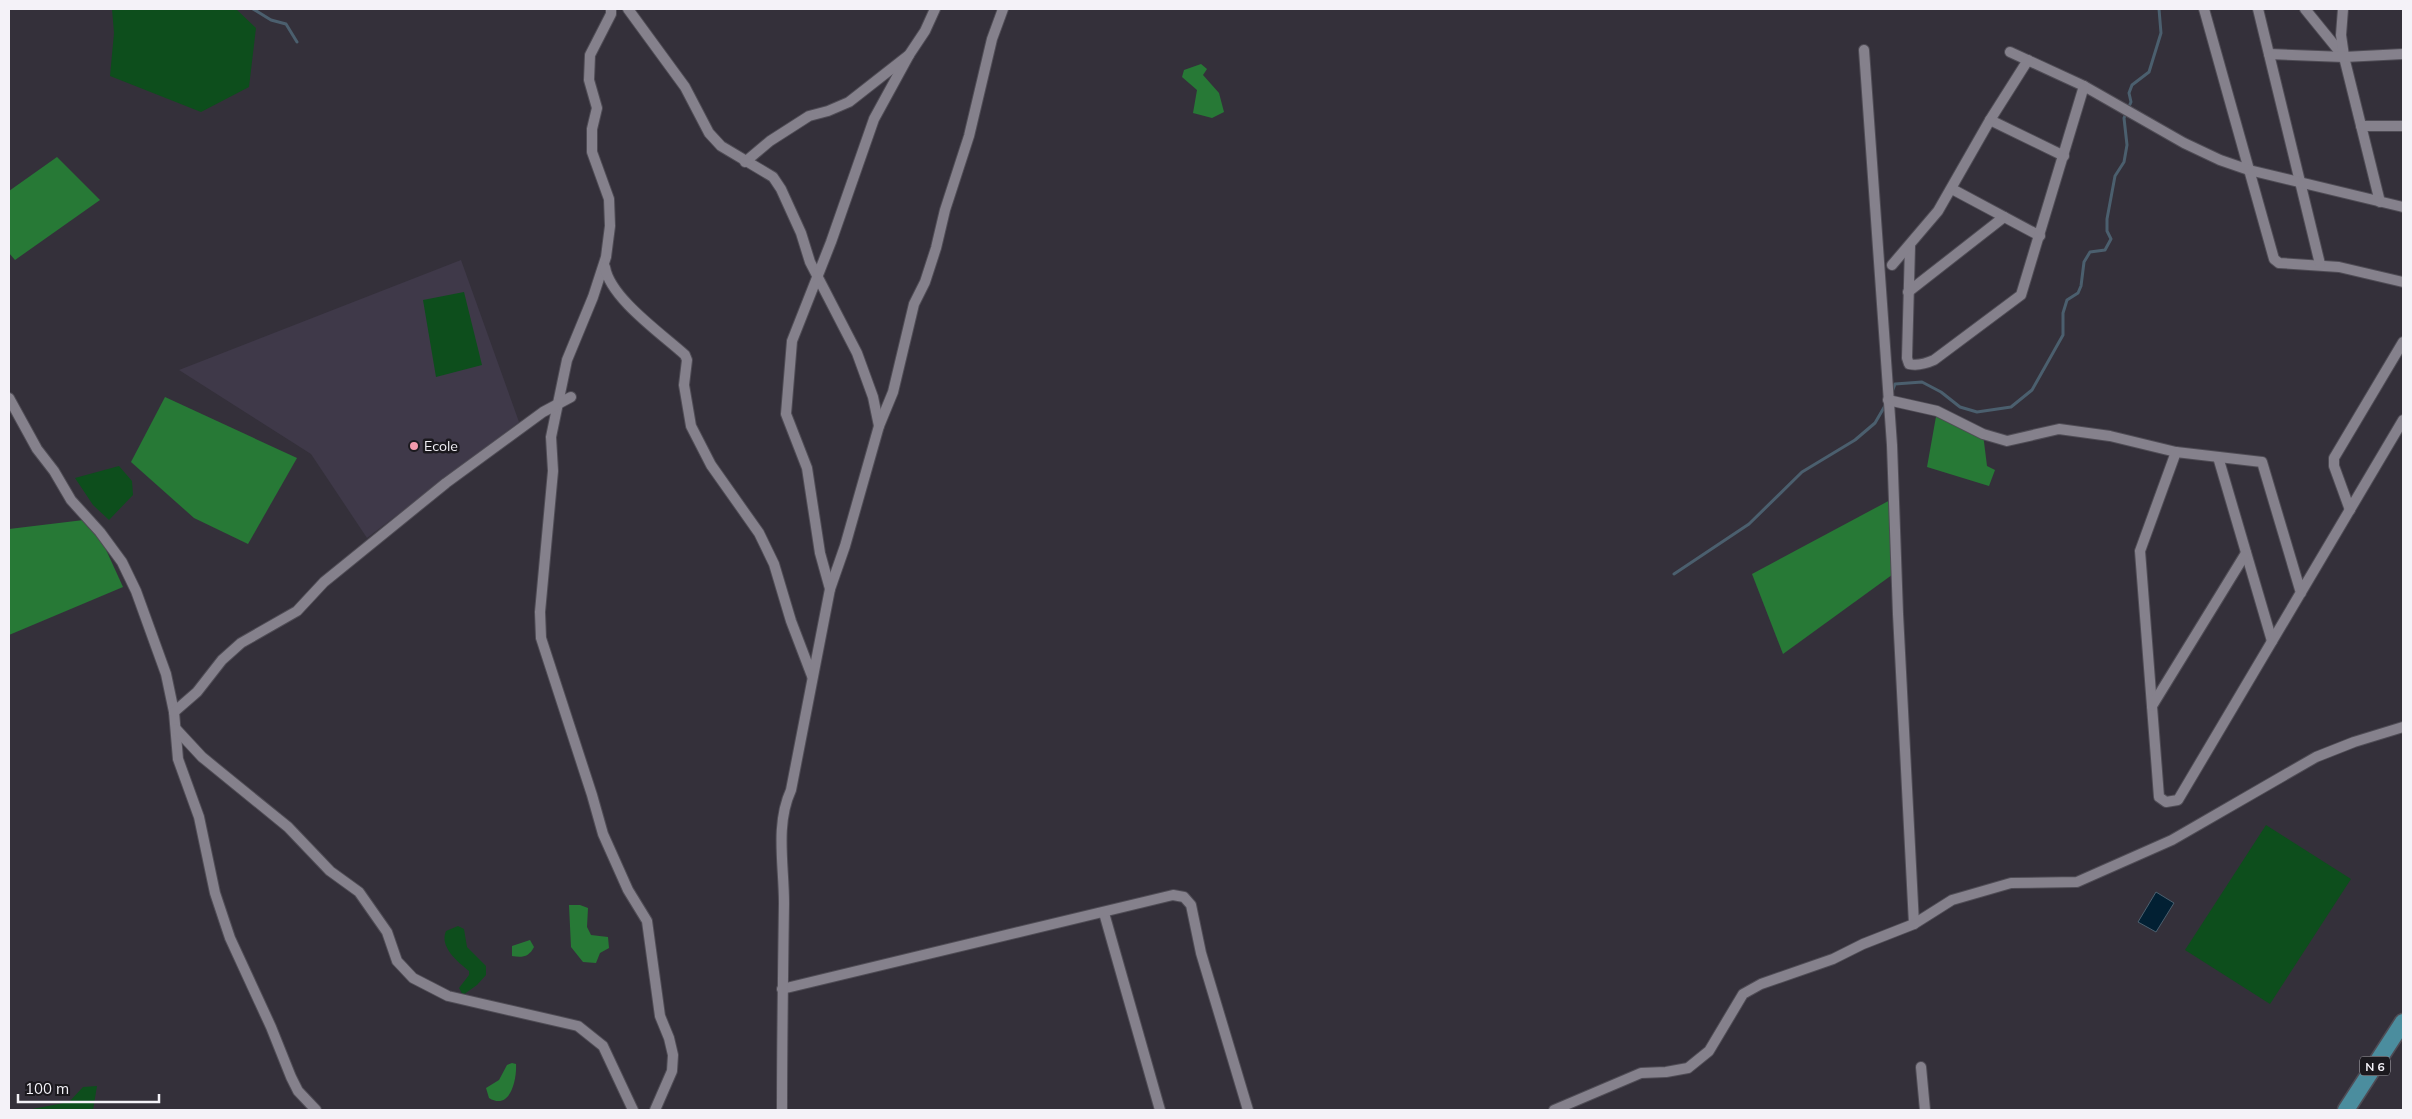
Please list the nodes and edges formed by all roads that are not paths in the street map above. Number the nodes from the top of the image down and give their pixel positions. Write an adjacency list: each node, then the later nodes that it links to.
1 (611, 9): 32 (street)
2 (628, 9): 21 (street)
3 (934, 9): 13 (street)
4 (1004, 9): 42 (street)
5 (2204, 9): 22 (street)
6 (2258, 9): 11 (street)
7 (2305, 9): 14 (street)
8 (2343, 9): 14 (street)
9 (1864, 50): 39 (street)
10 (2010, 52): 15 (street)
11 (2269, 54): 14 (street); 23 (street)
12 (2403, 54): 14 (street)
13 (908, 55): 21 (street); 33 (street)
14 (2344, 57): 18 (street)
15 (2028, 60): 16 (street); 17 (street)
16 (2084, 86): 20 (street); 22 (street)
17 (1990, 120): 20 (street); 24 (street)
18 (2361, 126): 19 (street); 25 (street)
19 (2403, 126)
20 (2064, 156): 28 (street)
21 (744, 162): 33 (street)
22 (2249, 170): 23 (street); 30 (street)
23 (2300, 182): 25 (street); 30 (street)
24 (1952, 189): 27 (street); 29 (street)
25 (2380, 202): 26 (street)
26 (2403, 207)
27 (2004, 217): 28 (street); 35 (street)
28 (2040, 236): 35 (street)
29 (1910, 246): 31 (street); 35 (street)
30 (2320, 264): 34 (street)
31 (1892, 265)
32 (605, 266): 40 (street); 51 (street)
33 (816, 276): 42 (street); 48 (street)
34 (2403, 282)
35 (1908, 292)
36 (2403, 342): 46 (street)
37 (571, 397): 40 (street)
38 (9, 398): 53 (street)
39 (1888, 400): 44 (street); 57 (street)
40 (558, 405): 53 (street); 63 (street)
41 (2403, 420): 43 (street)
42 (879, 426): 48 (street)
43 (2399, 435): 46 (street)
44 (2176, 452): 45 (street); 52 (street)
45 (2218, 457): 47 (street); 49 (street)
46 (2350, 510): 49 (street)
47 (2246, 553): 50 (street); 52 (street)
48 (830, 589): 51 (street)
49 (2301, 593): 50 (street)
50 (2272, 642): 52 (street)
51 (812, 677): 58 (street)
52 (2152, 706)
53 (174, 712): 55 (street)
54 (2403, 727): 57 (street)
55 (176, 729): 61 (street); 62 (street)
56 (1104, 913): 58 (street); 65 (street); 66 (street)
57 (1914, 924): 67 (street)
58 (782, 989): 64 (street)
59 (2403, 1022): 69 (main road, N 6)
60 (1921, 1067): 68 (street)
61 (316, 1110)
62 (633, 1110)
63 (655, 1110)
64 (782, 1110)
65 (1160, 1110)
66 (1248, 1110)
67 (1554, 1110)
68 (1925, 1110)
69 (2346, 1110)

